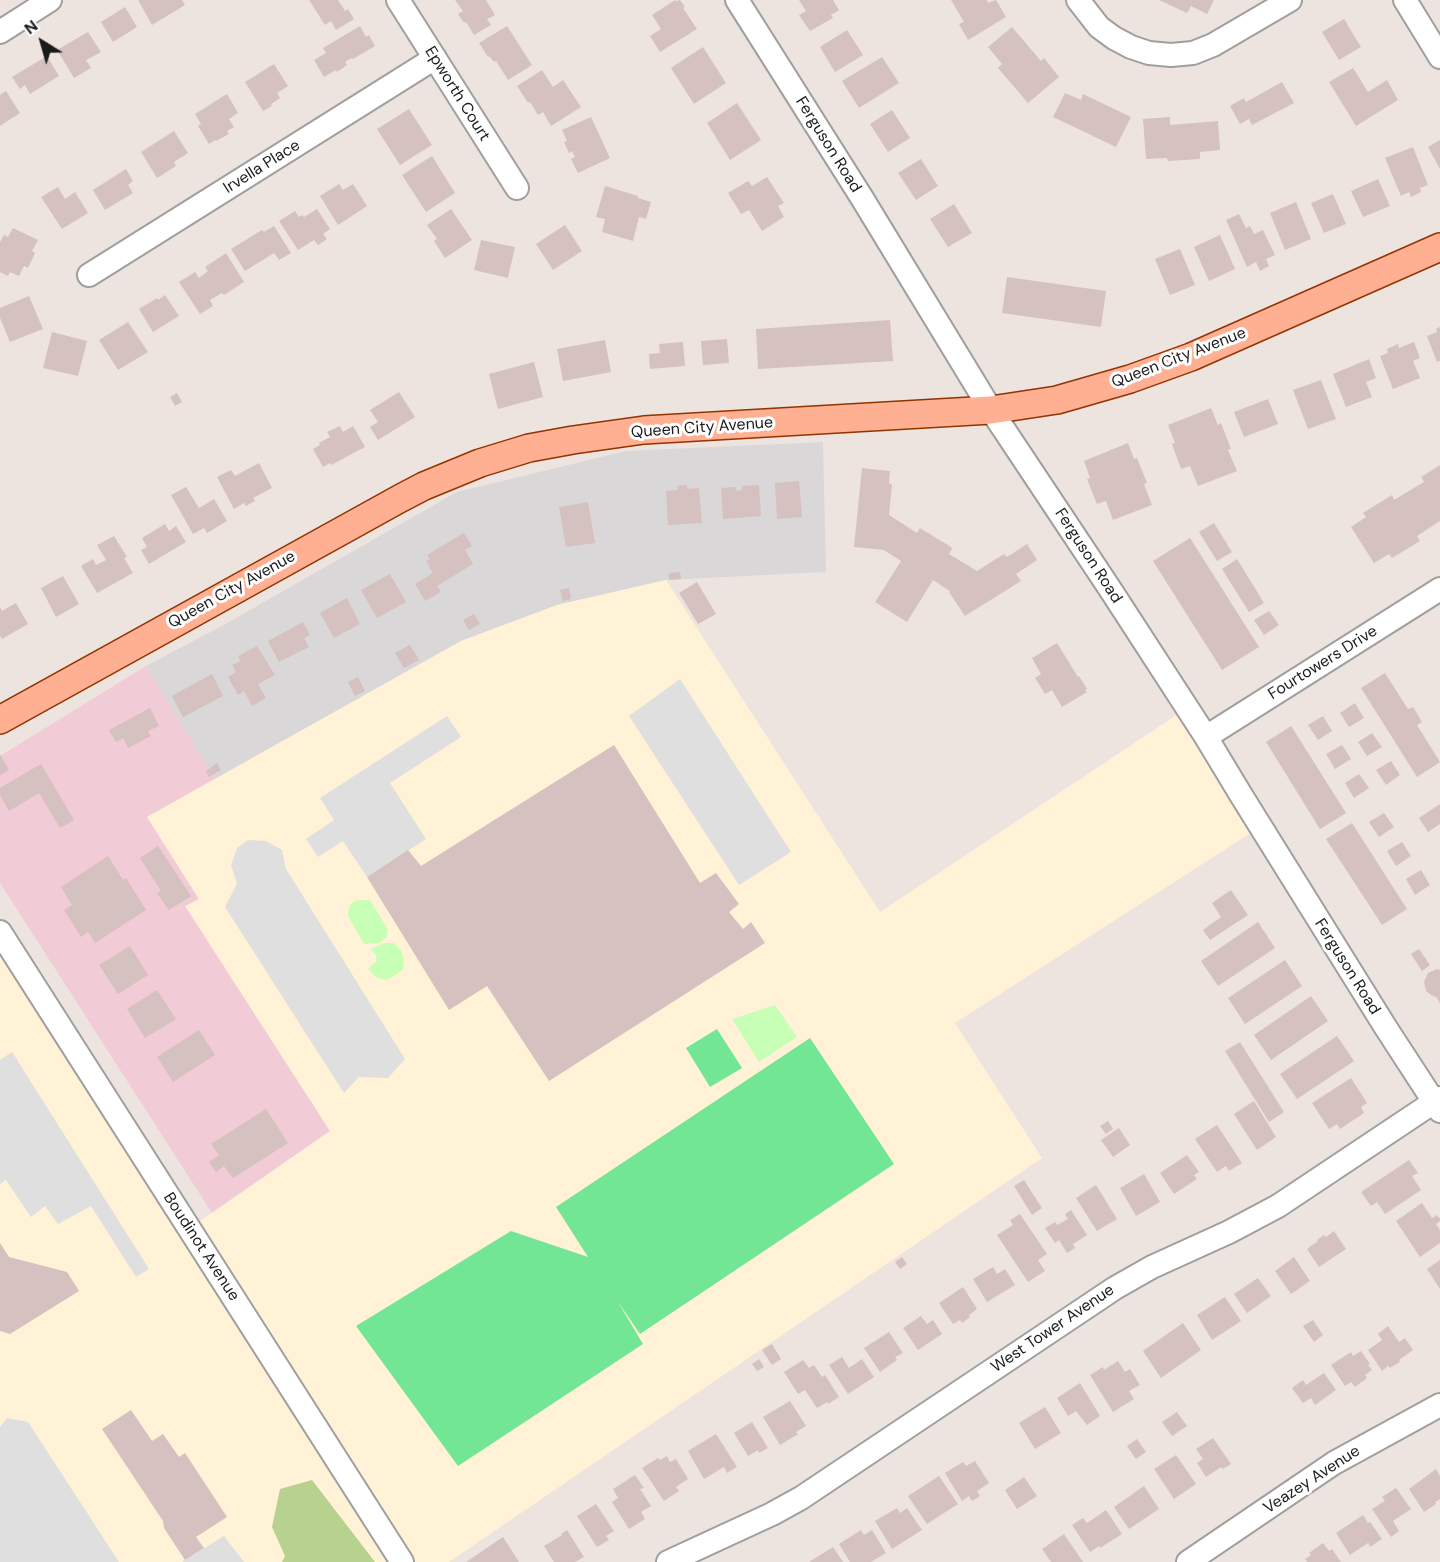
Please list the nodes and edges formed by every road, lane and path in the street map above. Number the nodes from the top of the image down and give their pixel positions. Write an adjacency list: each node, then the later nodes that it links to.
1 (50, 0): 7 (street)
2 (398, 0): 9 (street, Epworth Court)
3 (737, 0): 13 (street, Ferguson Road)
4 (1078, 0): 5 (street)
5 (1290, 0)
6 (1405, 0): 8 (street)
7 (0, 32)
8 (1440, 57)
9 (435, 58): 10 (street, Epworth Court); 12 (street, Irvella Place)
10 (517, 188)
11 (1440, 247): 13 (main road, Queen City Avenue)
12 (89, 276)
13 (991, 410): 15 (main road, Queen City Avenue); 16 (street, Ferguson Road)
14 (1440, 589): 16 (street, Fourtowers Drive)
15 (0, 720)
16 (1206, 737): 18 (street, Ferguson Road)
17 (0, 932): 20 (street, Boudinot Avenue)
18 (1438, 1104): 21 (street, West Tower Avenue)
19 (1440, 1405): 22 (street, Veazey Avenue)
20 (402, 1562)
21 (668, 1562)
22 (1188, 1562)

